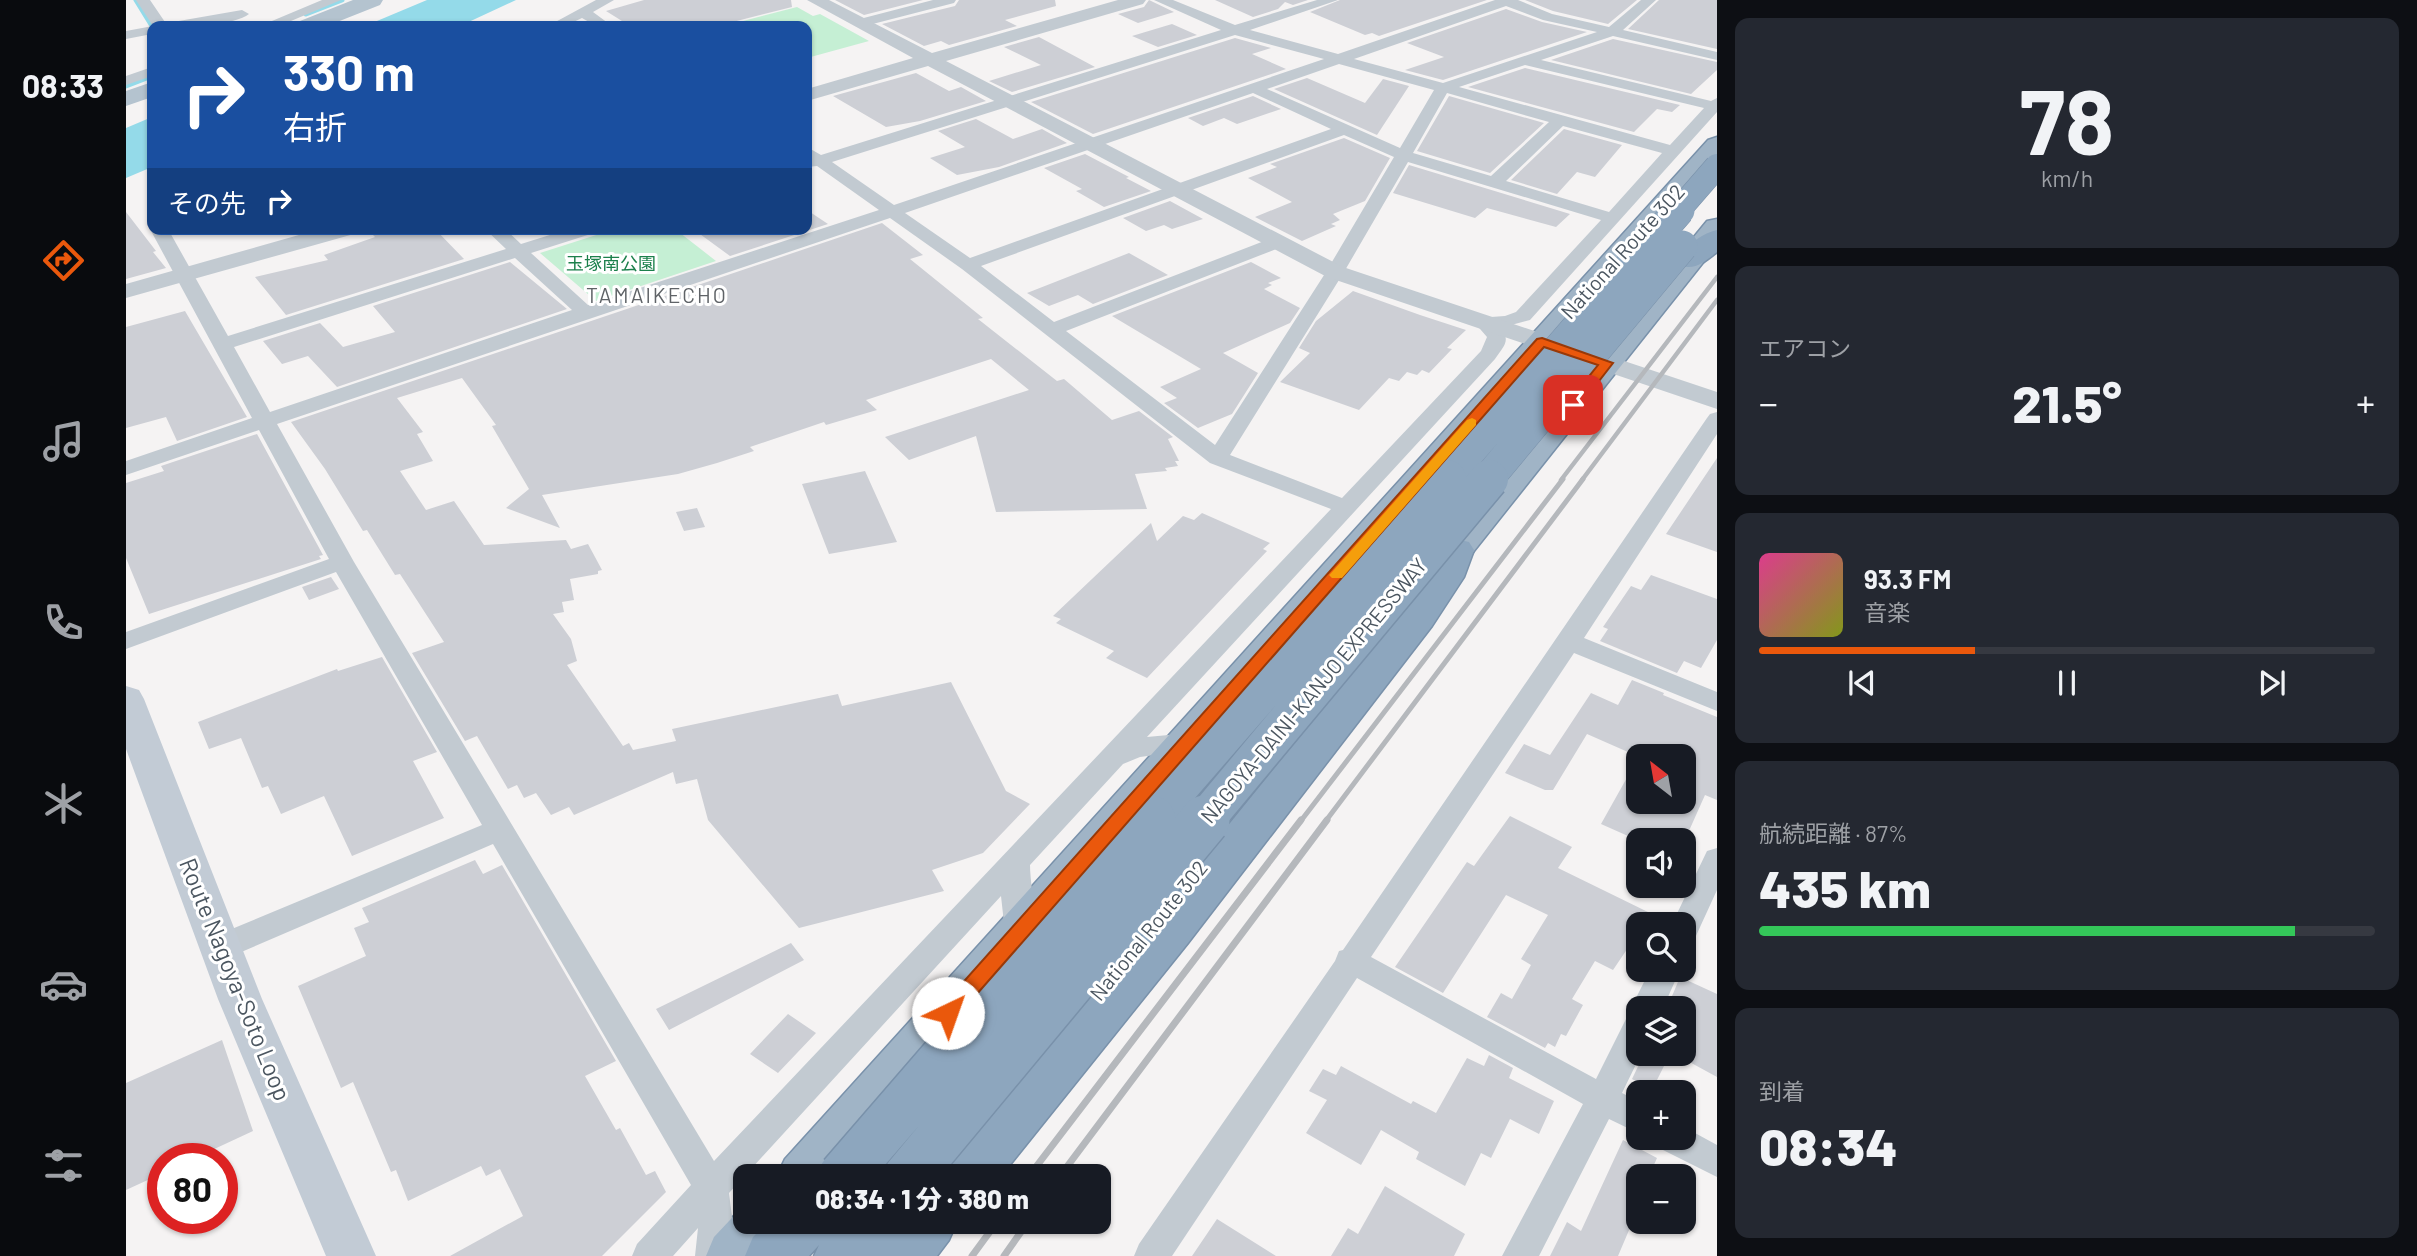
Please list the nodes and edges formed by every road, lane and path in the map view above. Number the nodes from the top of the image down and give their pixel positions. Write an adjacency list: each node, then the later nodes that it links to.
1 (144, 0): 15 (street)
2 (232, 0): 14 (street)
3 (334, 0): 18 (street)
4 (372, 0): 19 (main road)
5 (607, 0): 13 (street)
6 (816, 0): 22 (street)
7 (949, 0): 22 (street)
8 (1137, 0): 28 (street)
9 (1161, 0): 23 (street)
10 (1331, 0): 23 (street)
11 (1649, 0): 25 (street)
12 (1507, 1): 25 (street); 29 (street)
13 (583, 12): 20 (street); 21 (street)
14 (242, 14): 16 (street); 17 (street)
15 (157, 21)
16 (202, 21)
17 (247, 21)
18 (280, 21)
19 (320, 21)
20 (565, 21)
21 (597, 21)
22 (861, 23): 28 (street)
23 (1234, 30): 29 (street); 38 (street)
24 (147, 31): 26 (street)
25 (1612, 32): 27 (street); 30 (street)
26 (126, 36)
27 (1717, 56)
28 (930, 59): 36 (street); 38 (street)
29 (1339, 59): 33 (street); 34 (street)
30 (1524, 61): 34 (street); 39 (street)
31 (147, 73): 32 (street)
32 (126, 81)
33 (1253, 88): 41 (street); 43 (street)
34 (1443, 88): 40 (street); 46 (street)
35 (147, 91): 37 (main road)
36 (812, 94)
37 (126, 99)
38 (1009, 100): 43 (street); 47 (street)
39 (1716, 105): 44 (street)
40 (1560, 120): 44 (street); 50 (street)
41 (1345, 129): 46 (street); 51 (street)
42 (1717, 132): 44 (street)
43 (1090, 143): 51 (street); 53 (street)
44 (1679, 145): 54 (street)
45 (1717, 145): 68 (highway, National Route 302)
46 (1403, 155): 50 (street); 65 (street)
47 (812, 158)
48 (812, 159): 53 (street)
49 (1717, 166): 104 (highway, NAGOYA-DAINI-KANJO EXPRESSWAY, bridge)
50 (1494, 183): 54 (street)
51 (1181, 190): 60 (street); 63 (street)
52 (1717, 204): 105 (highway, NAGOYA-DAINI-KANJO EXPRESSWAY, bridge)
53 (894, 211): 63 (street); 69 (street)
54 (1612, 218): 64 (street)
55 (1717, 227): 61 (highway, National Route 302)
56 (162, 235): 66 (street)
57 (317, 235): 66 (street)
58 (500, 235): 62 (street)
59 (569, 235): 62 (street)
60 (1278, 242): 65 (street); 71 (street)
61 (1703, 249): 74 (highway, National Route 302)
62 (517, 251): 69 (street); 73 (street)
63 (968, 265): 71 (street)
64 (1564, 271): 68 (street); 70 (street)
65 (1335, 272): 70 (street); 80 (street)
66 (184, 276): 67 (street); 73 (street)
67 (126, 291)
68 (1583, 295): 72 (highway, National Route 302)
69 (585, 312): 78 (street)
70 (1484, 322): 72 (street); 79 (street)
71 (1052, 330): 80 (street)
72 (1542, 342): 74 (street); 76 (highway, National Route 302)
73 (224, 344): 78 (street)
74 (1606, 363): 75 (street); 83 (highway, National Route 302)
75 (1717, 401)
76 (1475, 418): 79 (street); 89 (highway, National Route 302)
77 (1717, 418): 86 (street)
78 (263, 422): 81 (street); 84 (street)
79 (1420, 428): 82 (street)
80 (1218, 457): 82 (street)
81 (126, 468)
82 (1346, 507): 90 (street)
83 (1456, 550): 106 (highway, National Route 302); 107 (highway)
84 (342, 562): 85 (street); 91 (street)
85 (126, 641)
86 (1570, 642): 88 (street); 97 (street)
87 (126, 699): 96 (main road, Route Nagoya-Soto Loop)
88 (1717, 702)
89 (1190, 742): 90 (street); 95 (highway, National Route 302)
90 (1110, 760): 93 (street)
91 (499, 830): 96 (street); 108 (street)
92 (1717, 859): 94 (street)
93 (1016, 861): 95 (street); 108 (street)
94 (1692, 912)
95 (1020, 932): 103 (highway, National Route 302)
96 (221, 947): 114 (main road, Route Nagoya-Soto Loop)
97 (1350, 960): 99 (street); 122 (street)
98 (1626, 1052): 99 (street)
99 (1604, 1099): 100 (street); 123 (street)
100 (1626, 1111)
101 (1695, 1150): 102 (street)
102 (1717, 1162)
103 (815, 1164)
104 (853, 1164)
105 (919, 1164)
106 (958, 1164)
107 (978, 1164)
108 (711, 1188): 115 (street); 116 (street)
109 (753, 1234): 117 (highway)
110 (793, 1234): 118 (highway)
111 (861, 1234): 119 (highway)
112 (901, 1234): 120 (highway)
113 (920, 1234): 121 (highway)
114 (351, 1256)
115 (650, 1256)
116 (713, 1256)
117 (734, 1256)
118 (773, 1256)
119 (842, 1256)
120 (882, 1256)
121 (902, 1256)
122 (1152, 1256)
123 (1520, 1256)

